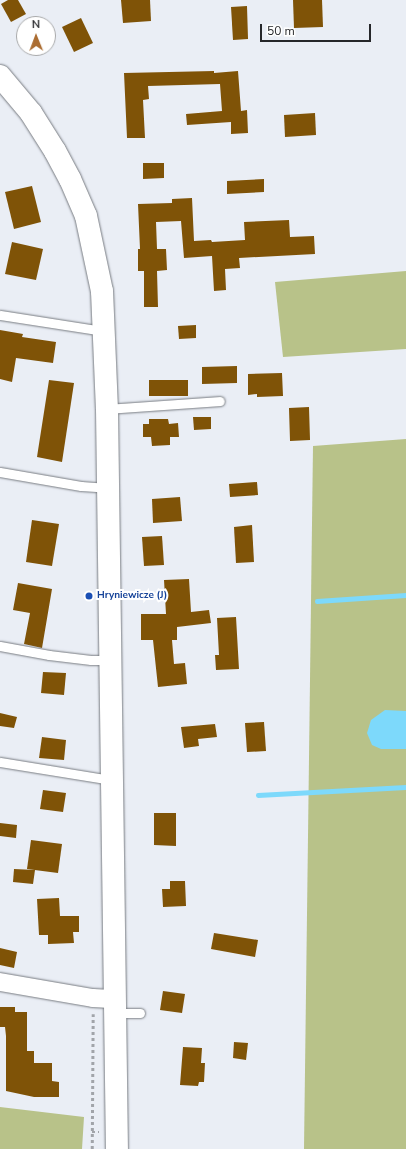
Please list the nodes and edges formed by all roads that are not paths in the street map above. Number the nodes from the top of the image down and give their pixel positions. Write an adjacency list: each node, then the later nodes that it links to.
1 (0, 76): 3 (street)
2 (0, 316): 3 (lane)
3 (105, 331): 5 (street)
4 (220, 401): 5 (lane)
5 (107, 409): 7 (street)
6 (0, 472): 7 (lane)
7 (108, 488): 9 (street)
8 (0, 646): 9 (lane)
9 (110, 660): 11 (street)
10 (0, 762): 11 (lane)
11 (111, 780): 13 (street)
12 (0, 982): 13 (street)
13 (115, 1006): 14 (lane); 15 (street)
14 (140, 1013)
15 (116, 1149)

